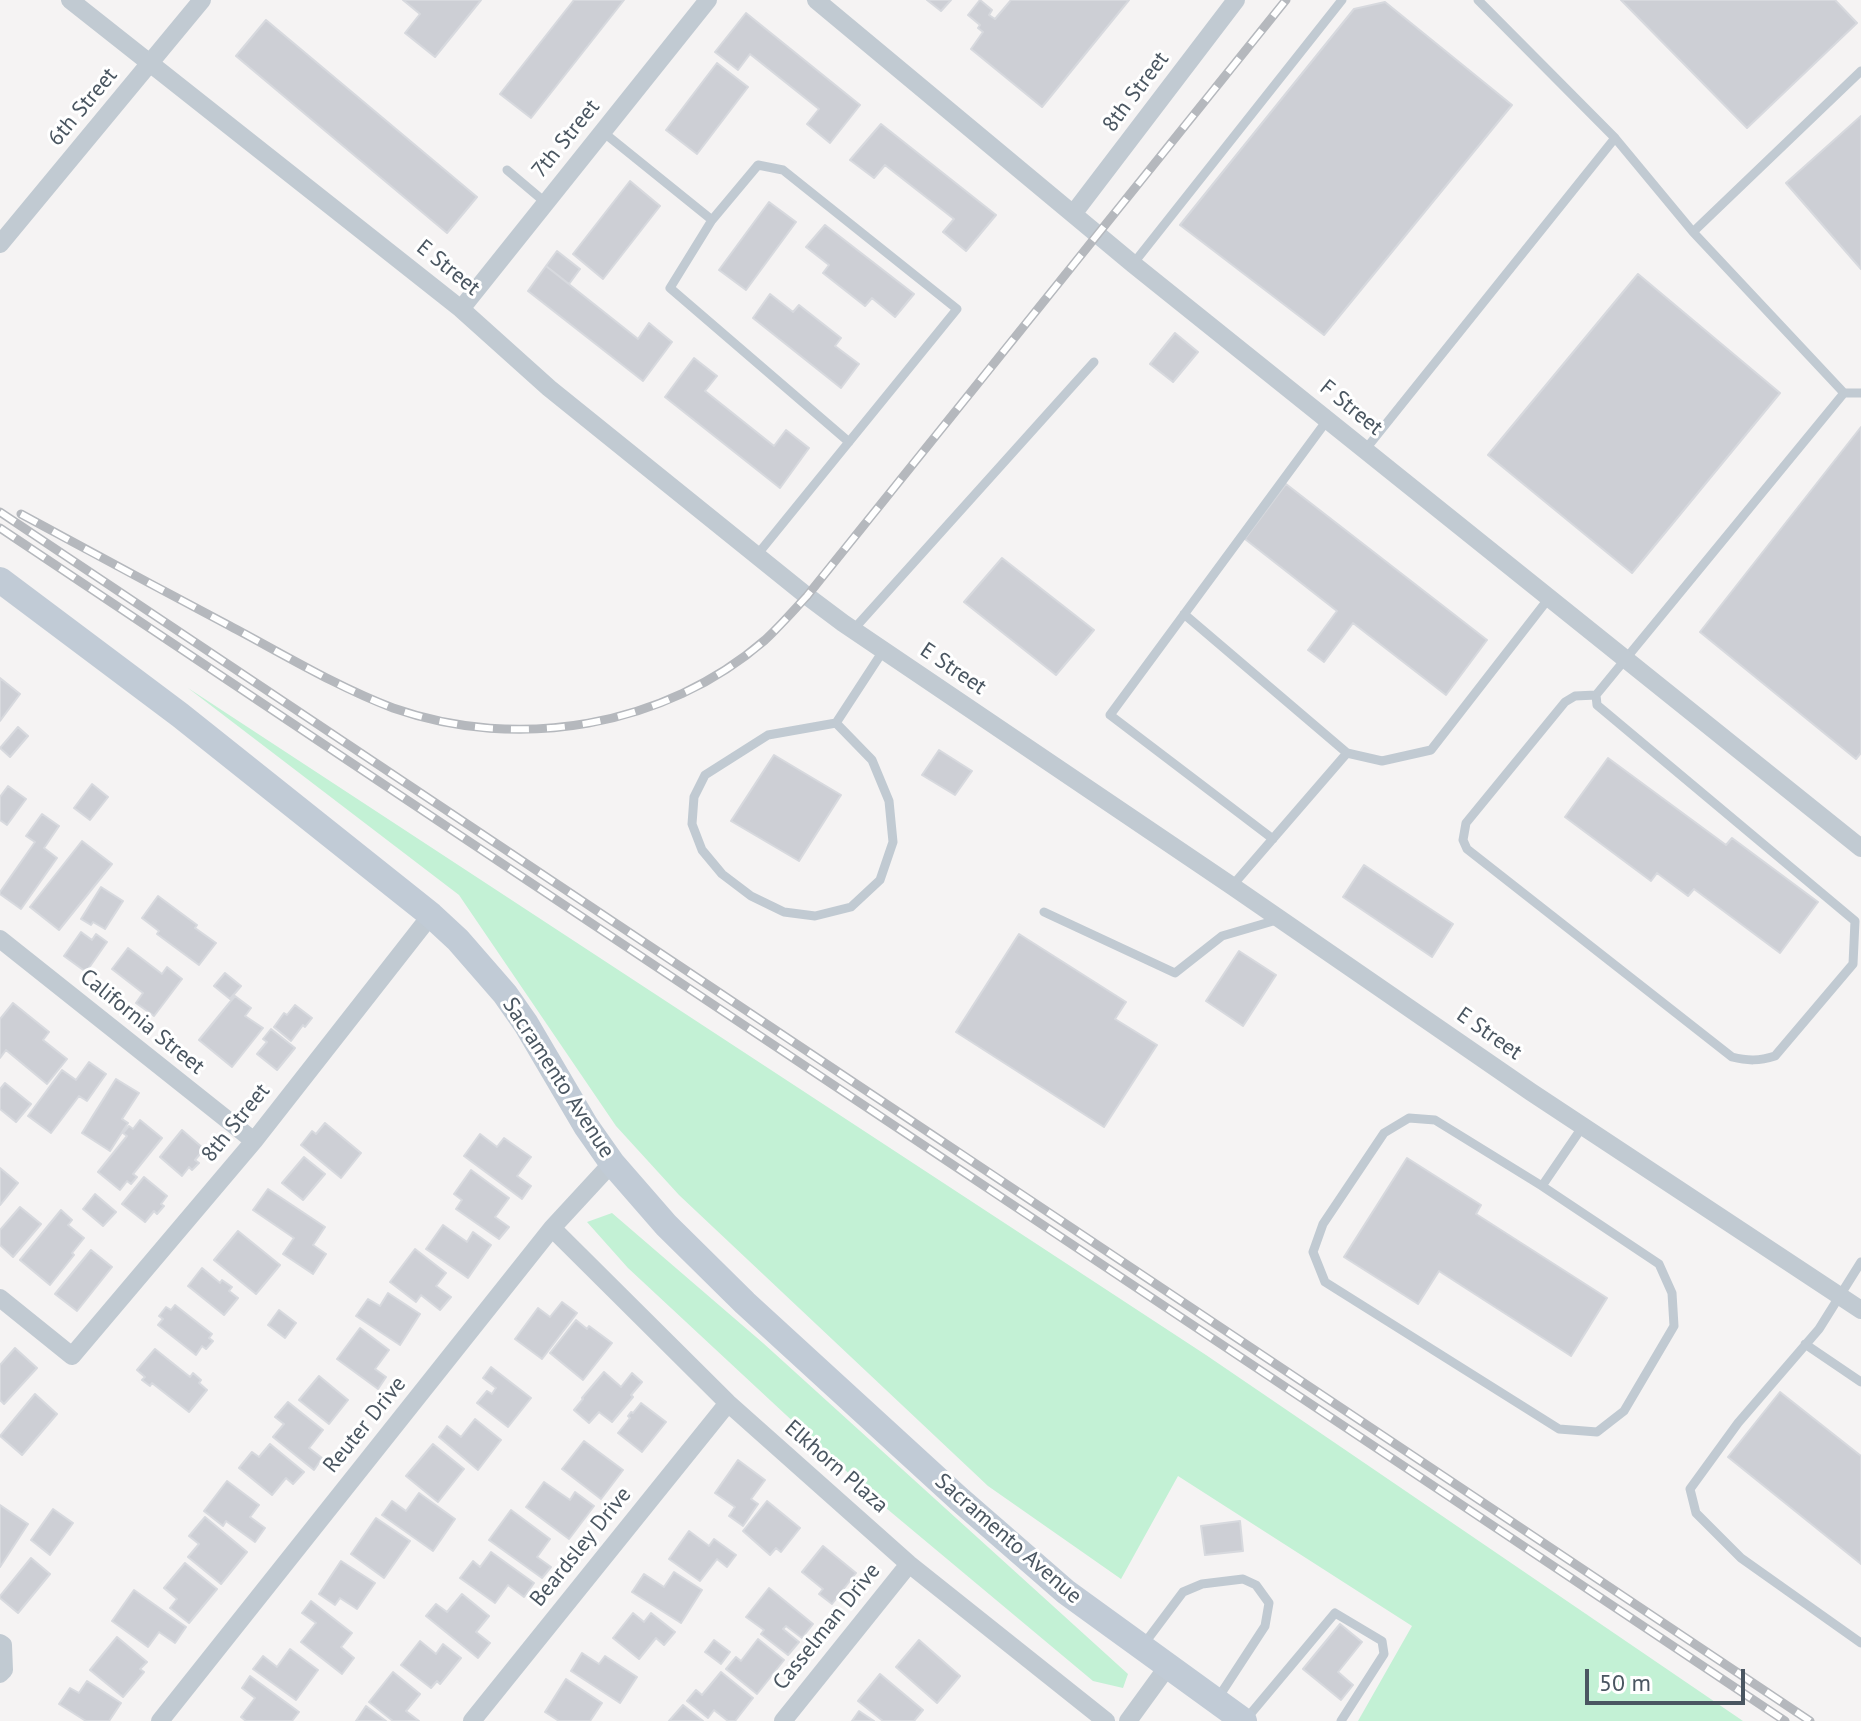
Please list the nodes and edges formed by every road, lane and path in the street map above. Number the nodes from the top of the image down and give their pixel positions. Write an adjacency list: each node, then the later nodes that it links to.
1 (70, 0): 8 (street, E Street)
2 (202, 0): 8 (street, 6th Street)
3 (708, 0): 10 (street, 7th Street)
4 (816, 0): 14 (street, F Street)
5 (1236, 0): 14 (street, 8th Street)
6 (1342, 0): 18 (lane)
7 (1478, 0): 11 (lane)
8 (151, 63): 17 (street, 6th Street); 19 (street, E Street)
9 (1861, 71): 16 (lane)
10 (603, 132): 13 (street, 7th Street); 15 (lane)
11 (1615, 138): 16 (lane); 25 (lane)
12 (507, 170): 13 (lane)
13 (546, 203): 19 (street, 7th Street)
14 (1073, 214): 18 (street, F Street)
15 (712, 220): 24 (lane); 24 (lane)
16 (1693, 232): 21 (lane)
17 (0, 244)
18 (1133, 264): 23 (street, F Street)
19 (461, 309): 26 (street, E Street)
20 (1094, 362): 30 (lane)
21 (1844, 393): 22 (lane); 32 (lane)
22 (1861, 393)
23 (1328, 419): 25 (street, F Street); 29 (lane)
24 (849, 442): 26 (lane)
25 (1365, 450): 28 (street, F Street)
26 (757, 555): 30 (street, E Street)
27 (0, 580): 40 (main road, Sacramento Avenue)
28 (1549, 598): 32 (street, F Street); 35 (lane)
29 (1184, 614): 35 (lane); 36 (lane)
30 (853, 630): 31 (street, E Street)
31 (883, 651): 34 (lane); 38 (street, E Street)
32 (1625, 659): 33 (lane); 37 (street, F Street)
33 (1596, 695): 33 (lane)
34 (836, 723): 34 (lane)
35 (1347, 753): 36 (lane)
36 (1273, 839): 38 (lane)
37 (1861, 848)
38 (1232, 886): 41 (street, E Street)
39 (1044, 912): 41 (lane)
40 (431, 915): 44 (street, 8th Street); 45 (main road, Sacramento Avenue)
41 (1280, 919): 43 (street, E Street)
42 (0, 939): 44 (street, California Street)
43 (1583, 1126): 46 (lane); 49 (street, E Street)
44 (254, 1141): 50 (street, 8th Street)
45 (612, 1163): 47 (street, Reuter Drive); 58 (main road, Sacramento Avenue)
46 (1542, 1186): 46 (lane)
47 (552, 1228): 54 (street, Elkhorn Plaza); 62 (street, Reuter Drive)
48 (1861, 1262): 49 (lane)
49 (1838, 1296): 51 (street, E Street); 52 (lane)
50 (0, 1298)
51 (1861, 1310)
52 (1805, 1344): 53 (lane); 57 (lane)
53 (1861, 1382)
54 (728, 1403): 55 (street, Elkhorn Plaza); 63 (street, Beardsley Drive)
55 (909, 1564): 64 (street, Casselman Drive); 65 (street, Elkhorn Plaza)
56 (0, 1643): 60 (street)
57 (1861, 1643)
58 (1142, 1647): 59 (main road, Sacramento Avenue); 61 (lane)
59 (1168, 1666): 61 (main road, Sacramento Avenue); 66 (street)
60 (2, 1672)
61 (1216, 1701): 67 (main road, Sacramento Avenue)
62 (160, 1721)
63 (472, 1721)
64 (783, 1721)
65 (1106, 1721)
66 (1128, 1721)
67 (1244, 1721): 68 (lane)
68 (1341, 1721)

